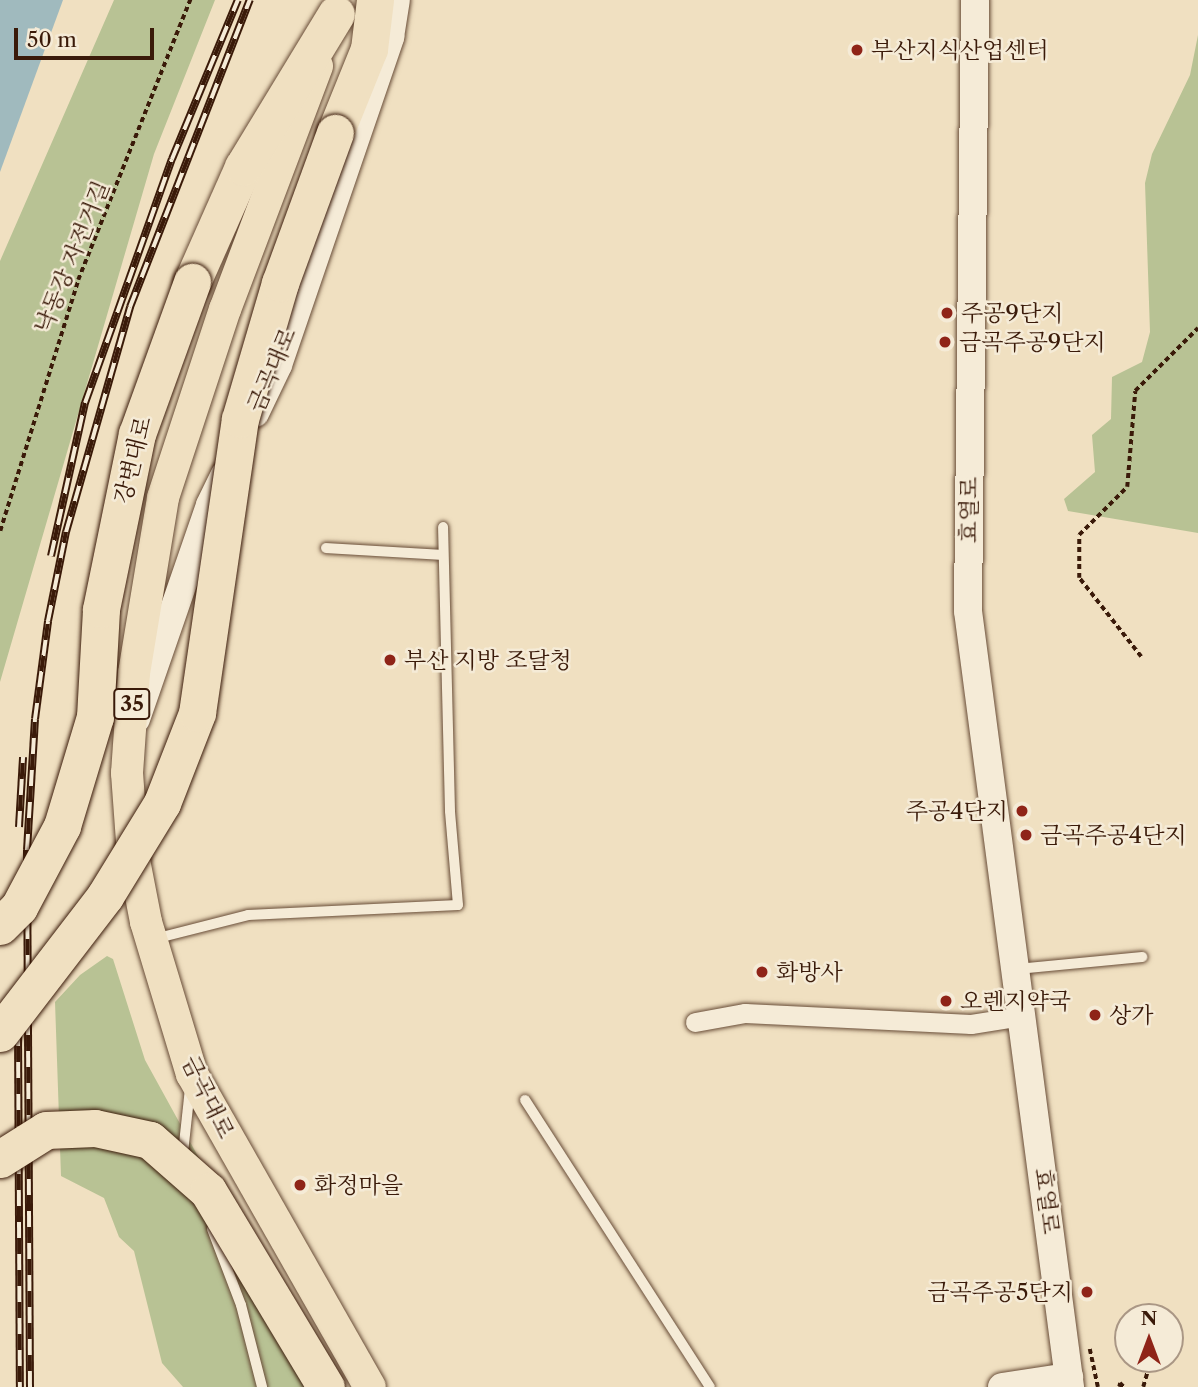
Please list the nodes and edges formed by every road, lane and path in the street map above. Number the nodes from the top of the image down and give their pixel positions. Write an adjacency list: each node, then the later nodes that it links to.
1 (190, 0): 8 (path, 낙동강 자전거길)
2 (374, 0): 19 (highway, bridge)
3 (396, 0): 12 (main road, 금곡대로)
4 (975, 0): 16 (main road, 효열로)
5 (339, 7): 12 (main road, 금곡대로 / 35); 13 (highway, 강변대로, bridge)
6 (1198, 328): 11 (path)
7 (443, 527): 10 (lane)
8 (0, 531)
9 (326, 548): 10 (lane)
10 (443, 555): 14 (lane)
11 (1141, 657)
12 (130, 735): 14 (main road, 금곡대로 / 35)
13 (0, 926)
14 (152, 940): 20 (main road, 금곡대로 / 35)
15 (1142, 957): 16 (lane)
16 (1016, 970): 17 (main road, 효열로)
17 (1022, 1016): 18 (street); 25 (main road, 효열로)
18 (695, 1022)
19 (0, 1033)
20 (192, 1074): 23 (lane); 28 (main road, 금곡대로 / 35)
21 (526, 1100): 29 (lane)
22 (0, 1159): 27 (highway, bridge)
23 (203, 1207)
24 (208, 1220): 26 (lane)
25 (1069, 1382): 30 (main road)
26 (262, 1387)
27 (326, 1387)
28 (370, 1387)
29 (710, 1387)
30 (1002, 1387)

